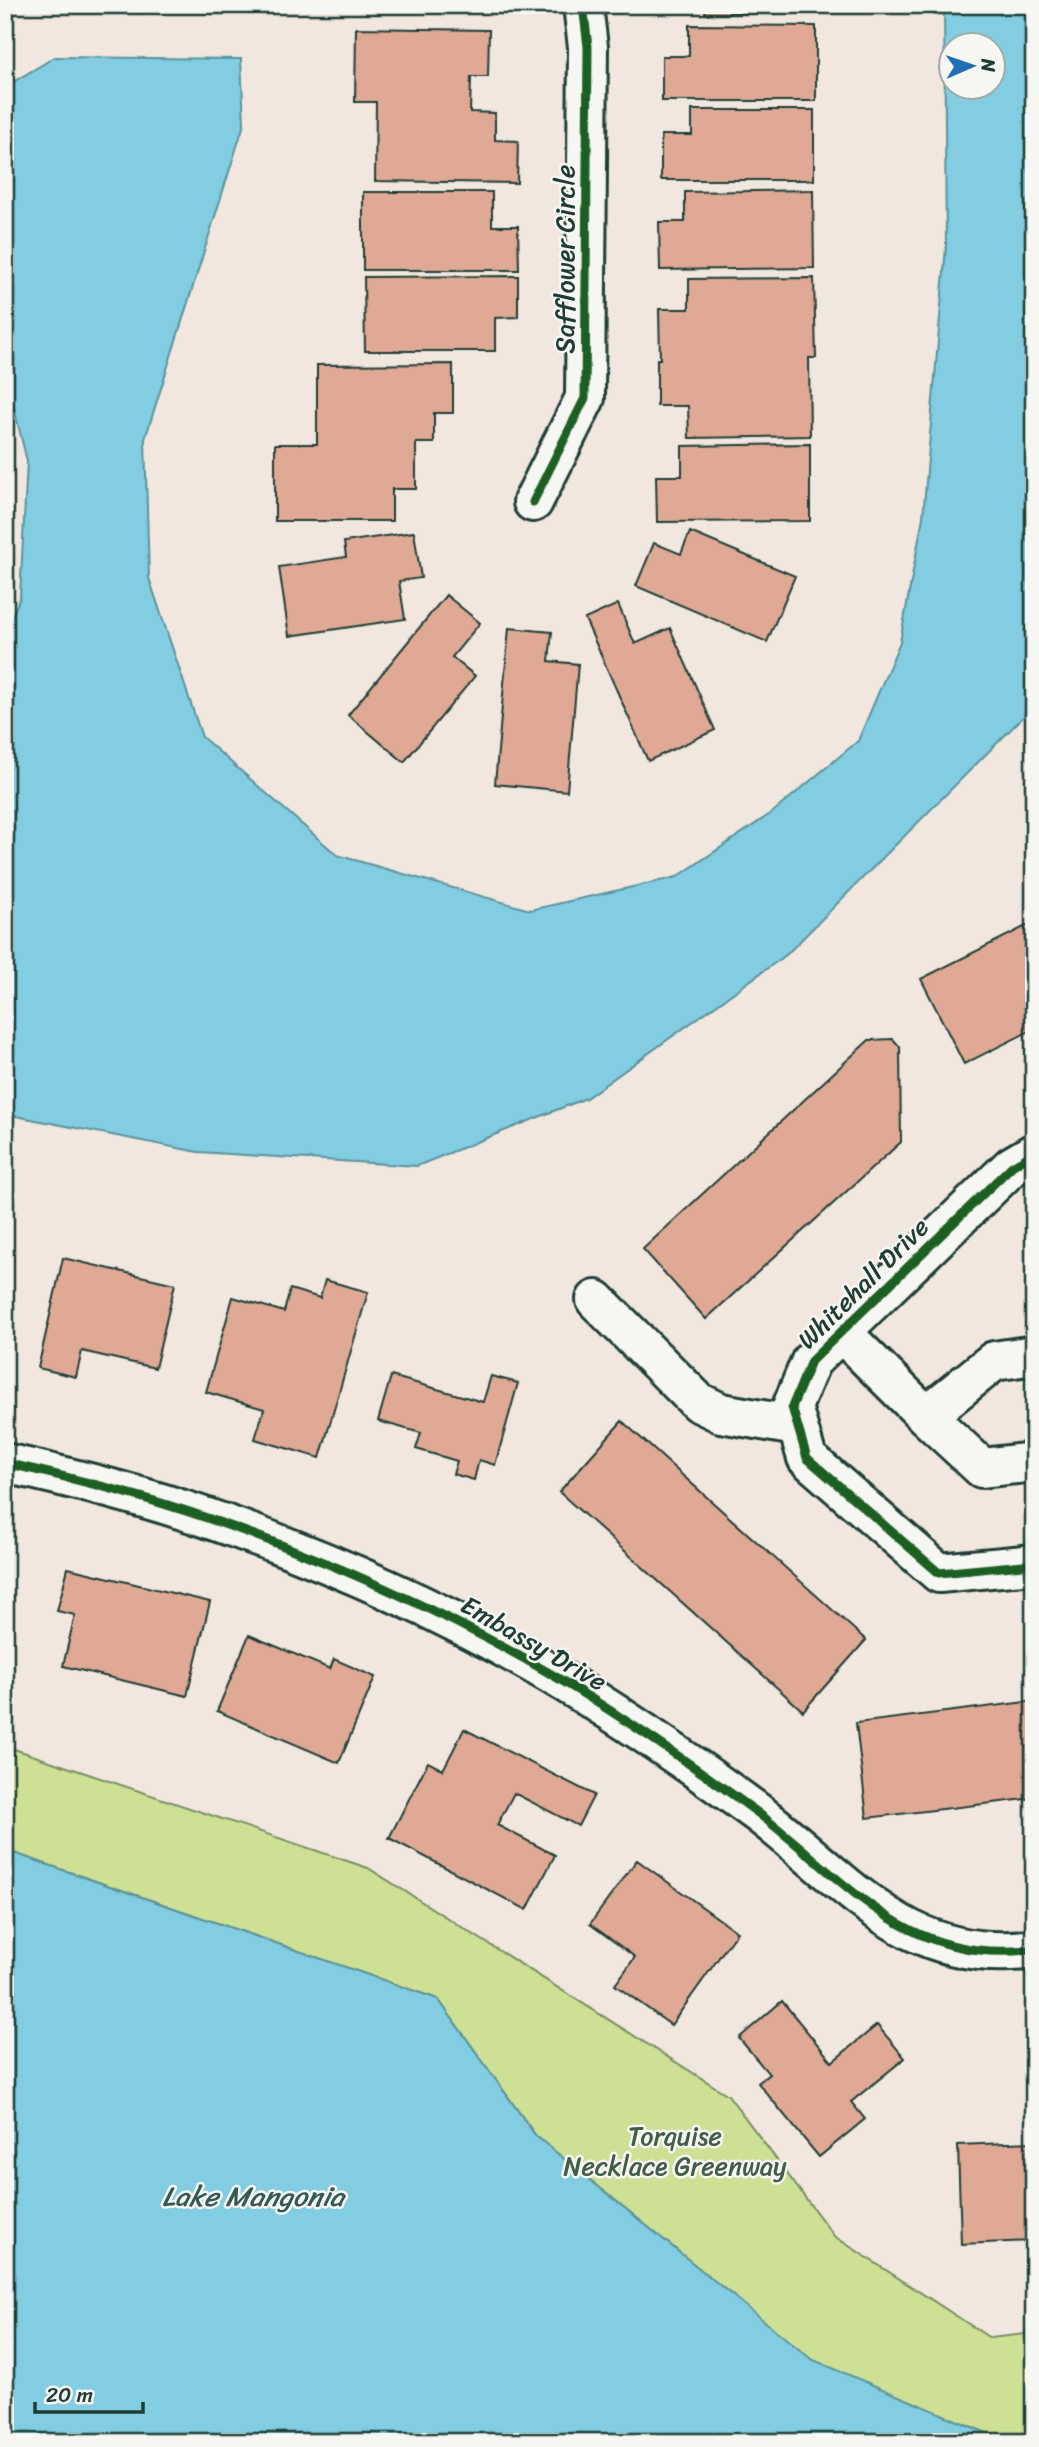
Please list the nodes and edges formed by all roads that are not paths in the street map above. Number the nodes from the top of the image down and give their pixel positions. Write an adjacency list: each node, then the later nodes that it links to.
1 (583, 5): 2 (street, Safflower Circle)
2 (533, 502)
3 (1034, 1153): 5 (street, Whitehall Drive)
4 (596, 1300): 8 (street)
5 (841, 1332): 7 (street); 8 (street, Whitehall Drive)
6 (1034, 1355): 7 (street)
7 (926, 1416): 9 (street)
8 (797, 1426): 11 (street, Whitehall Drive)
9 (1034, 1462)
10 (5, 1463): 12 (street, Embassy Drive)
11 (1034, 1564)
12 (1034, 1949)

